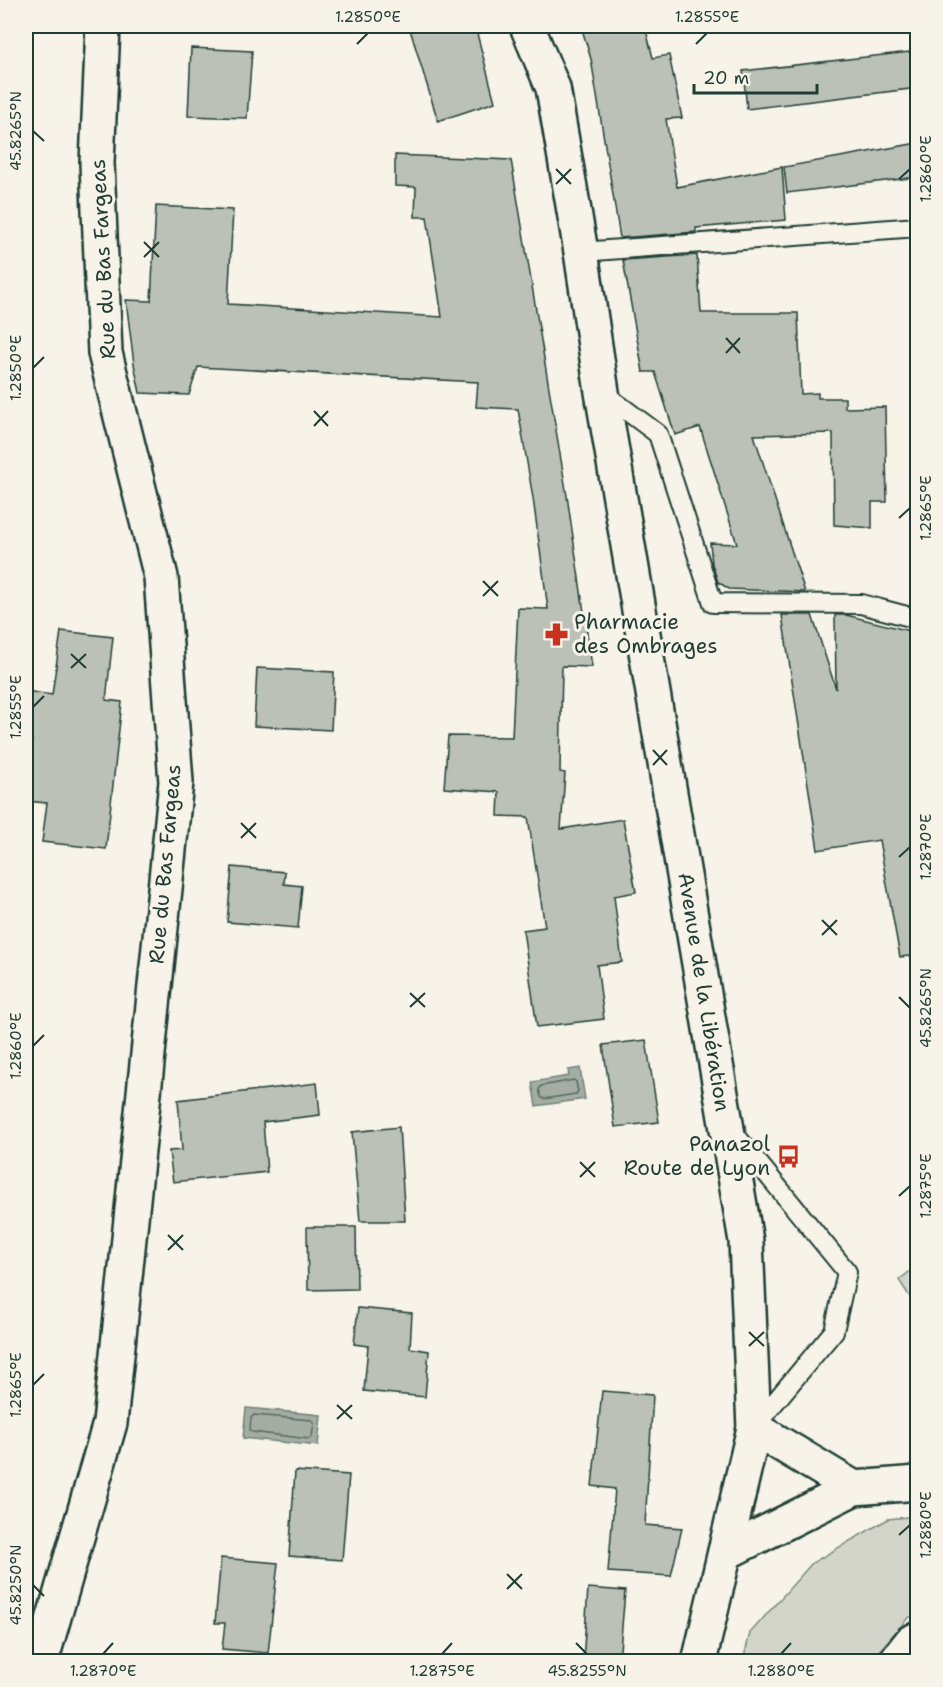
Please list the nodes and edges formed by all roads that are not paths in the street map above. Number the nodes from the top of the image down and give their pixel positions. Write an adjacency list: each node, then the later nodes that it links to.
1 (103, 26): 13 (street, Rue du Bas Fargeas)
2 (527, 26): 4 (street, Avenue de la Libération)
3 (918, 227): 4 (lane)
4 (581, 252): 5 (street, Avenue de la Libération)
5 (602, 392): 6 (lane); 7 (street, Avenue de la Libération)
6 (918, 619)
7 (725, 1122): 8 (street, Avenue de la Libération); 8 (lane)
8 (754, 1428): 10 (street); 11 (street, Avenue de la Libération)
9 (918, 1483): 10 (street)
10 (854, 1488): 11 (street)
11 (725, 1553): 14 (street, Avenue de la Libération)
12 (918, 1639): 15 (street)
13 (41, 1662)
14 (699, 1662)
15 (895, 1662)

